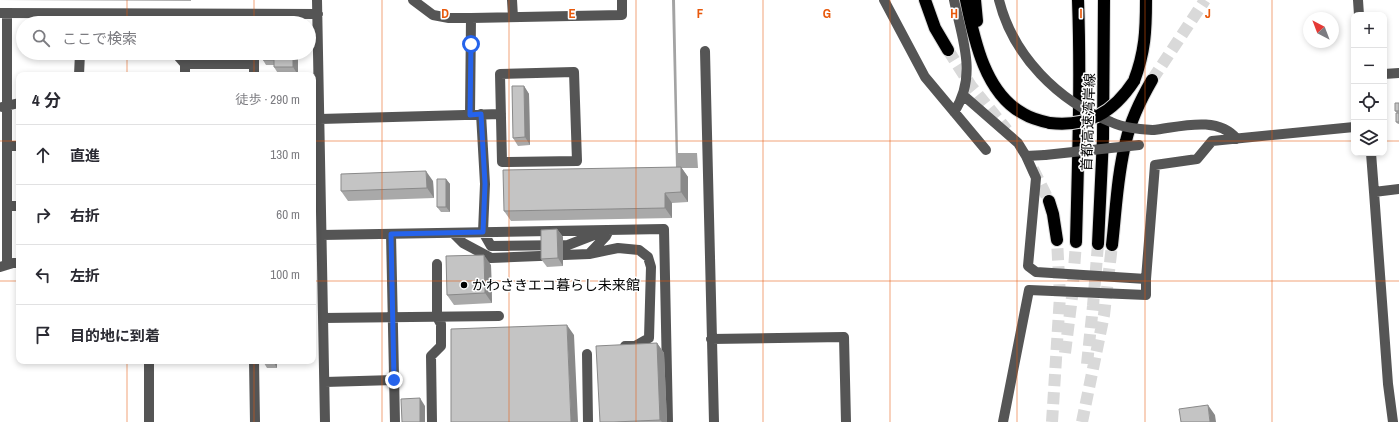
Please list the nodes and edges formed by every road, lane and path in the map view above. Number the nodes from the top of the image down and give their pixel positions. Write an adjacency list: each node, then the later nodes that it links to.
1 (317, 0): 17 (street)
2 (413, 0): 21 (street)
3 (512, 0): 20 (street)
4 (622, 0): 20 (street)
5 (884, 0): 39 (street)
6 (927, 0): 22 (highway)
7 (954, 0): 36 (street)
8 (966, 0): 29 (highway)
9 (975, 0): 29 (highway)
10 (999, 0): 45 (street, bridge)
11 (1078, 0): 64 (highway, 首都高速湾岸線)
12 (1104, 0): 65 (highway, 首都高速湾岸線)
13 (1146, 0): 29 (highway, bridge)
14 (1358, 0): 15 (street)
15 (1359, 12)
16 (4, 13): 18 (street); 38 (street)
17 (318, 14): 19 (street); 43 (street)
18 (50, 16)
19 (286, 16)
20 (512, 17): 21 (street)
21 (471, 18): 42 (street)
22 (948, 50)
23 (705, 51): 77 (street)
24 (80, 60): 30 (street)
25 (181, 60): 27 (street)
26 (254, 60): 28 (street)
27 (185, 64): 28 (street); 31 (street)
28 (254, 64): 32 (street)
29 (983, 64)
30 (79, 72)
31 (185, 72)
32 (254, 72)
33 (1399, 73): 34 (street)
34 (1387, 74)
35 (1152, 80): 66 (highway)
36 (964, 95): 39 (street); 50 (street)
37 (16, 104): 38 (street)
38 (3, 107): 47 (street)
39 (954, 112): 49 (street)
40 (481, 114): 41 (street); 42 (street); 60 (street)
41 (501, 114): 41 (street)
42 (470, 115): 43 (street)
43 (320, 119): 62 (street)
44 (1351, 128): 45 (street)
45 (1236, 139): 72 (street)
46 (1140, 145): 50 (street, bridge)
47 (7, 146): 48 (street); 52 (street)
48 (16, 146)
49 (986, 150)
50 (1026, 156): 72 (street)
51 (1371, 156): 54 (street)
52 (4, 181): 56 (street)
53 (1399, 189): 54 (street)
54 (1374, 192): 94 (street)
55 (1049, 202): 63 (highway)
56 (7, 206): 57 (street); 70 (street)
57 (16, 206)
58 (609, 230): 60 (street); 60 (street); 67 (street); 90 (street)
59 (453, 232): 60 (street); 61 (street); 67 (street)
60 (483, 232)
61 (391, 234): 62 (street); 74 (street)
62 (322, 235): 71 (street)
63 (1057, 240)
64 (1076, 242)
65 (1098, 244)
66 (1112, 245)
67 (589, 254): 78 (street)
68 (16, 264): 70 (street)
69 (437, 264): 75 (street)
70 (4, 266)
71 (318, 266): 76 (street)
72 (1146, 279): 93 (street)
73 (499, 316): 75 (street)
74 (393, 317): 75 (street); 76 (street); 82 (street)
75 (437, 317): 88 (street)
76 (323, 318): 83 (street)
77 (711, 339): 91 (street); 92 (street)
78 (613, 346)
79 (587, 354): 89 (street)
80 (149, 364): 84 (street)
81 (254, 364): 85 (street)
82 (394, 380): 83 (street); 87 (street)
83 (324, 382): 86 (street)
84 (149, 422)
85 (254, 422)
86 (325, 422)
87 (396, 422)
88 (432, 422)
89 (588, 422)
90 (668, 422)
91 (714, 422)
92 (846, 422)
93 (1003, 422)
94 (1393, 422)

